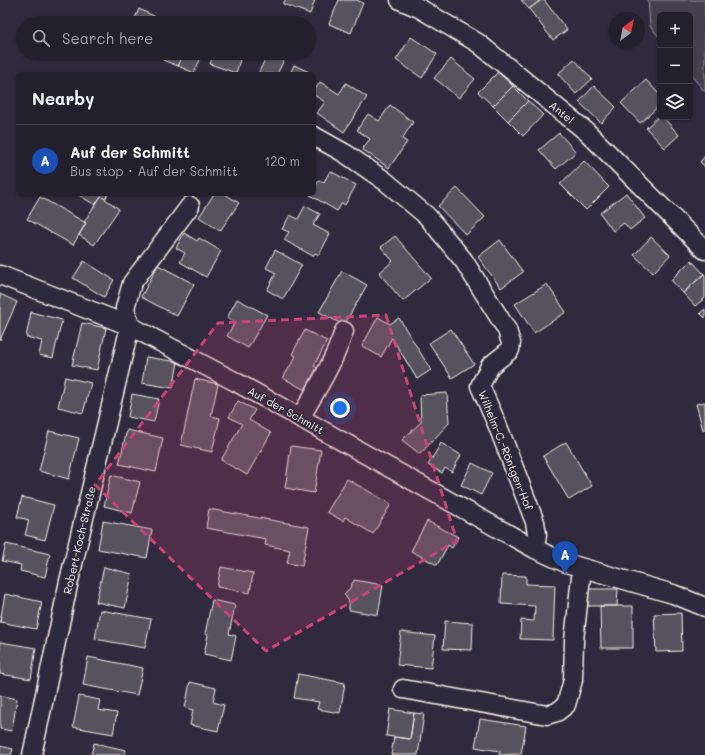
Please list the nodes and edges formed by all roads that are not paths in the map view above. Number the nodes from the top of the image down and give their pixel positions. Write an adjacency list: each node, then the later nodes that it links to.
1 (400, 0): 4 (street, Antel)
2 (316, 137): 9 (street, Wilhelm-C.-Röntgen-Hof)
3 (190, 206): 6 (street)
4 (705, 250)
5 (0, 275): 6 (street, Auf der Schmitt)
6 (130, 326): 8 (street, Auf der Schmitt); 13 (street, Robert-Koch-Straße)
7 (344, 331): 8 (street)
8 (300, 418): 9 (street, Auf der Schmitt)
9 (535, 549): 10 (street, Auf der Schmitt)
10 (582, 568): 11 (street, Auf der Schmitt); 12 (street)
11 (705, 607)
12 (402, 689)
13 (32, 755)

